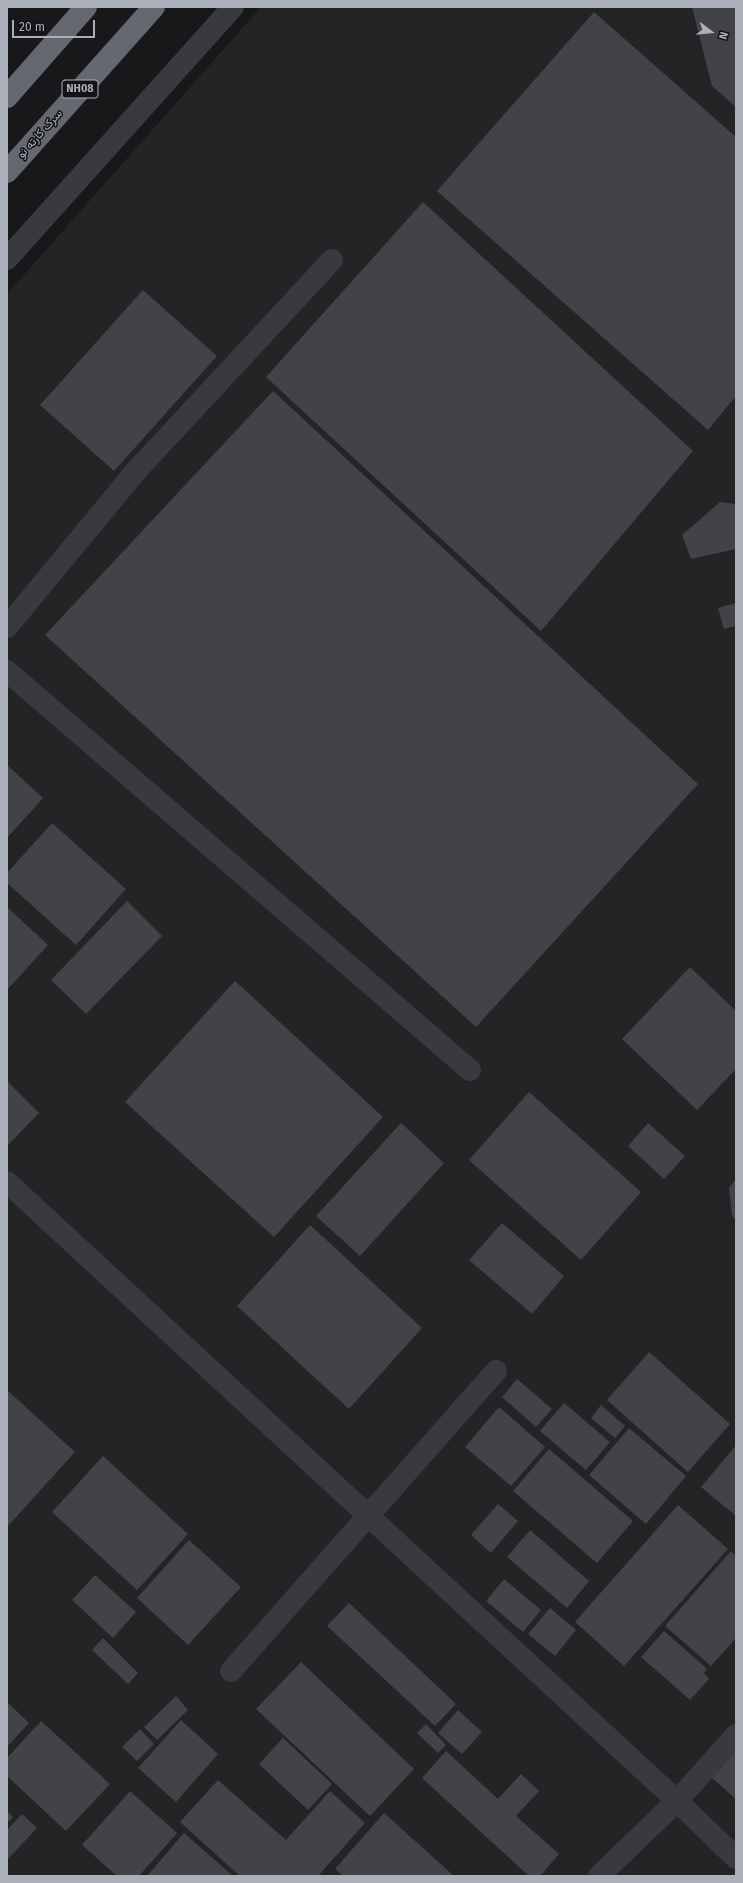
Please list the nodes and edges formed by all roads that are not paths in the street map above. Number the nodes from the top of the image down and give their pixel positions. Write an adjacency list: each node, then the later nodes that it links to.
1 (86, 7): 4 (highway)
2 (154, 7): 5 (highway, سرک کارته نو / NH08)
3 (233, 7): 6 (street)
4 (7, 97)
5 (7, 172)
6 (7, 259)
7 (332, 260): 8 (street)
8 (7, 627)
9 (7, 671): 10 (street)
10 (470, 1070)
11 (7, 1182): 13 (street)
12 (496, 1372): 13 (street)
13 (368, 1516): 14 (street); 16 (street)
14 (231, 1671)
15 (736, 1735): 16 (street)
16 (677, 1801): 17 (street); 18 (street)
17 (736, 1858)
18 (599, 1876)

